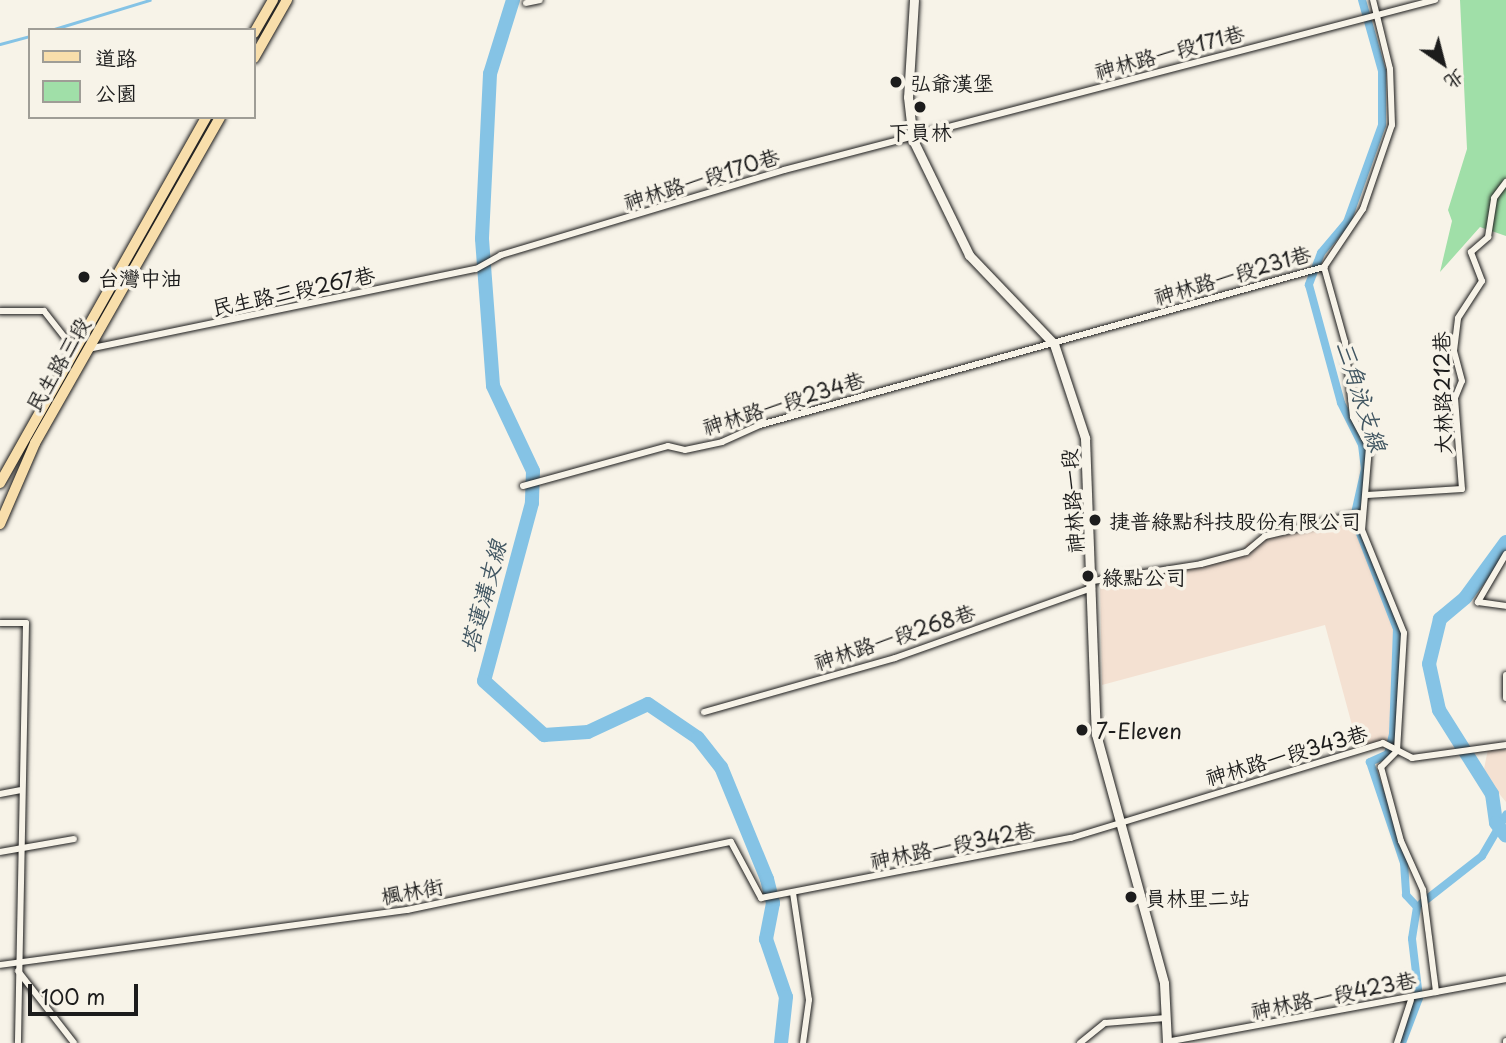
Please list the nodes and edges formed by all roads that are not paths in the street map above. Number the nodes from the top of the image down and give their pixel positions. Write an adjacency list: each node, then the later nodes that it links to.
1 (272, 0): 9 (main road)
2 (287, 0): 10 (main road)
3 (540, 0): 7 (street)
4 (914, 0): 13 (street, 神林路一段)
5 (1373, 0): 8 (street)
6 (1435, 0): 8 (street, 神林路一段171巷)
7 (526, 4)
8 (1381, 16): 13 (street, 神林路一段171巷); 16 (street, 神林路一段231巷)
9 (256, 29)
10 (256, 54)
11 (205, 119): 19 (main road, 民生路三段)
12 (219, 119): 20 (main road, 民生路三段)
13 (913, 141): 15 (street, 神林路一段170巷); 18 (street, 神林路一段)
14 (1506, 182): 23 (street, 大林路212巷)
15 (501, 255): 20 (street, 民生路三段267巷)
16 (1324, 267): 18 (street, 神林路一段231巷); 23 (street)
17 (0, 311): 19 (street)
18 (1054, 344): 22 (street, 神林路一段234巷); 27 (street, 神林路一段)
19 (74, 348): 21 (main road, 民生路三段)
20 (88, 349): 25 (main road, 民生路三段)
21 (0, 483)
22 (523, 486)
23 (1367, 495): 24 (street)
24 (1362, 513): 27 (street, 神林路一段268巷); 34 (street)
25 (0, 524)
26 (1506, 554): 28 (street)
27 (1093, 584): 32 (street, 神林路一段268巷); 37 (street, 神林路一段)
28 (1506, 606)
29 (0, 623): 35 (street)
30 (1506, 675): 31 (street)
31 (1506, 698)
32 (704, 712)
33 (1506, 745): 34 (street, 神林路一段343巷)
34 (1397, 751): 37 (street, 神林路一段343巷); 46 (street)
35 (20, 790): 36 (street); 39 (street)
36 (0, 794)
37 (1115, 821): 41 (street, 神林路一段342巷); 48 (street, 神林路一段)
38 (74, 839): 39 (street)
39 (19, 849): 40 (street); 42 (street)
40 (0, 852)
41 (793, 893): 42 (street, 楓林街); 51 (street)
42 (20, 962): 43 (street, 楓林街); 44 (street)
43 (0, 965)
44 (18, 971): 49 (street); 50 (street)
45 (1506, 979): 46 (street, 神林路一段423巷)
46 (1436, 992): 47 (street, 神林路一段423巷)
47 (1411, 1000): 53 (street, 神林路一段423巷); 54 (street)
48 (1166, 1018): 52 (street); 53 (street, 神林路一段)
49 (18, 1043)
50 (74, 1043)
51 (803, 1043)
52 (1080, 1043)
53 (1166, 1043)
54 (1397, 1043)

